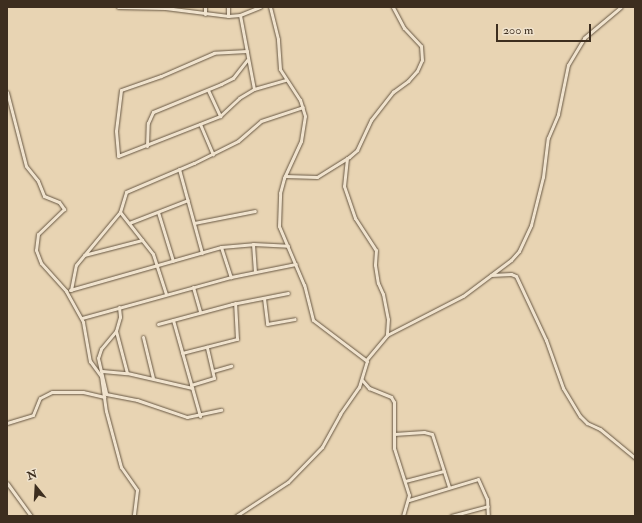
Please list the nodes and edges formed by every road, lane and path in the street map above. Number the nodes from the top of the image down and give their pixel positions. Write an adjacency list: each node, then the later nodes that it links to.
1 (118, 7): 8 (street)
2 (205, 7): 9 (street)
3 (228, 7): 11 (street)
4 (260, 7): 10 (street)
5 (270, 7): 14 (street)
6 (393, 7): 23 (street)
7 (621, 7): 42 (street)
8 (148, 8): 9 (street)
9 (205, 14): 11 (street)
10 (240, 15): 11 (street); 12 (street)
11 (228, 16)
12 (247, 51): 13 (street); 21 (street)
13 (248, 60): 15 (street); 16 (street)
14 (286, 80): 15 (street); 18 (street)
15 (254, 89): 19 (street)
16 (208, 90): 19 (street); 21 (street)
17 (7, 92): 46 (street)
18 (303, 107): 22 (street); 25 (street)
19 (220, 116): 20 (street)
20 (200, 124): 21 (street); 22 (street)
21 (147, 146)
22 (213, 154): 24 (street)
23 (347, 158): 25 (street); 58 (street)
24 (179, 170): 26 (street); 28 (street)
25 (285, 176): 34 (street)
26 (188, 200): 29 (street); 31 (street)
27 (255, 211): 31 (street)
28 (120, 212): 30 (street); 37 (street)
29 (158, 212): 30 (street); 38 (street)
30 (129, 223): 32 (street)
31 (194, 223): 36 (street)
32 (142, 240): 37 (street); 40 (street)
33 (253, 244): 34 (street); 35 (street); 41 (street)
34 (288, 246): 39 (street)
35 (221, 247): 36 (street); 43 (street)
36 (202, 253): 38 (street)
37 (84, 255): 45 (street)
38 (173, 261): 40 (street)
39 (296, 264): 41 (street); 62 (street)
40 (158, 266): 45 (street); 47 (street)
41 (255, 272): 43 (street)
42 (492, 275): 58 (street); 75 (street)
43 (230, 278): 44 (street)
44 (193, 287): 47 (street); 52 (street)
45 (71, 290): 46 (street)
46 (66, 291): 53 (street)
47 (166, 294): 51 (street)
48 (288, 294): 49 (street)
49 (264, 298): 50 (street); 54 (street)
50 (235, 303): 52 (street); 60 (street)
51 (119, 307): 53 (street); 57 (street)
52 (200, 312): 55 (street)
53 (82, 318): 70 (street)
54 (295, 319)
55 (173, 320): 56 (street); 61 (street)
56 (158, 324)
57 (116, 331): 64 (street); 66 (street)
58 (387, 335): 62 (street)
59 (143, 337): 67 (street)
60 (207, 347): 61 (street); 65 (street)
61 (182, 353): 69 (street)
62 (367, 359): 68 (street)
63 (231, 366): 65 (street)
64 (102, 371): 66 (street); 72 (street)
65 (212, 371): 69 (street)
66 (127, 373): 67 (street)
67 (153, 378): 69 (street)
68 (362, 380): 74 (street); 84 (street)
69 (191, 387): 72 (street)
70 (104, 397): 73 (street); 83 (street)
71 (221, 410): 72 (street)
72 (200, 416)
73 (7, 423)
74 (394, 434): 76 (street); 77 (street)
75 (635, 458)
76 (444, 471): 77 (street); 79 (street)
77 (405, 481): 80 (street)
78 (7, 483): 82 (street)
79 (449, 487): 80 (street); 81 (street)
80 (409, 500): 85 (street)
81 (488, 506): 86 (street); 87 (street)
82 (31, 516)
83 (134, 516)
84 (236, 516)
85 (403, 516)
86 (451, 516)
87 (488, 516)

